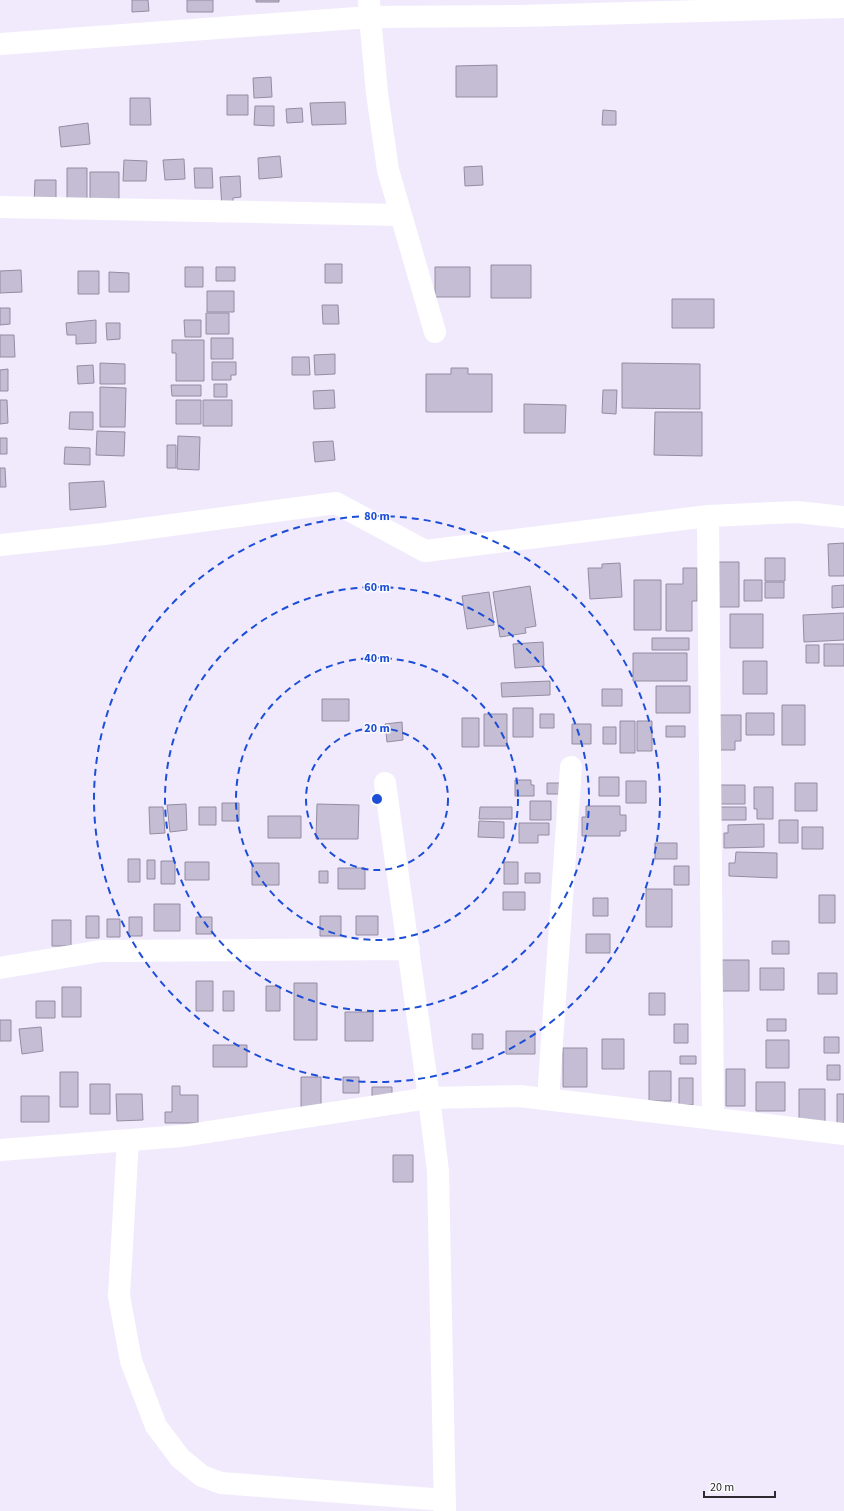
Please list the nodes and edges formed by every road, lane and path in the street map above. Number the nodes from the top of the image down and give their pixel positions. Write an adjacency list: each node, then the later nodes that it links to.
1 (844, 7): 2 (street)
2 (369, 8): 3 (street); 5 (street)
3 (0, 44)
4 (0, 207): 5 (street)
5 (400, 215): 6 (street)
6 (435, 332)
7 (708, 516): 8 (street); 9 (street); 16 (street)
8 (844, 517)
9 (0, 545)
10 (571, 768): 15 (street)
11 (385, 783): 12 (street)
12 (409, 948): 13 (street); 14 (street)
13 (0, 968)
14 (429, 1098): 15 (street); 18 (street); 20 (street)
15 (548, 1099): 16 (street)
16 (713, 1119): 17 (street)
17 (844, 1134)
18 (128, 1140): 19 (street); 20 (street)
19 (0, 1150)
20 (445, 1505)

